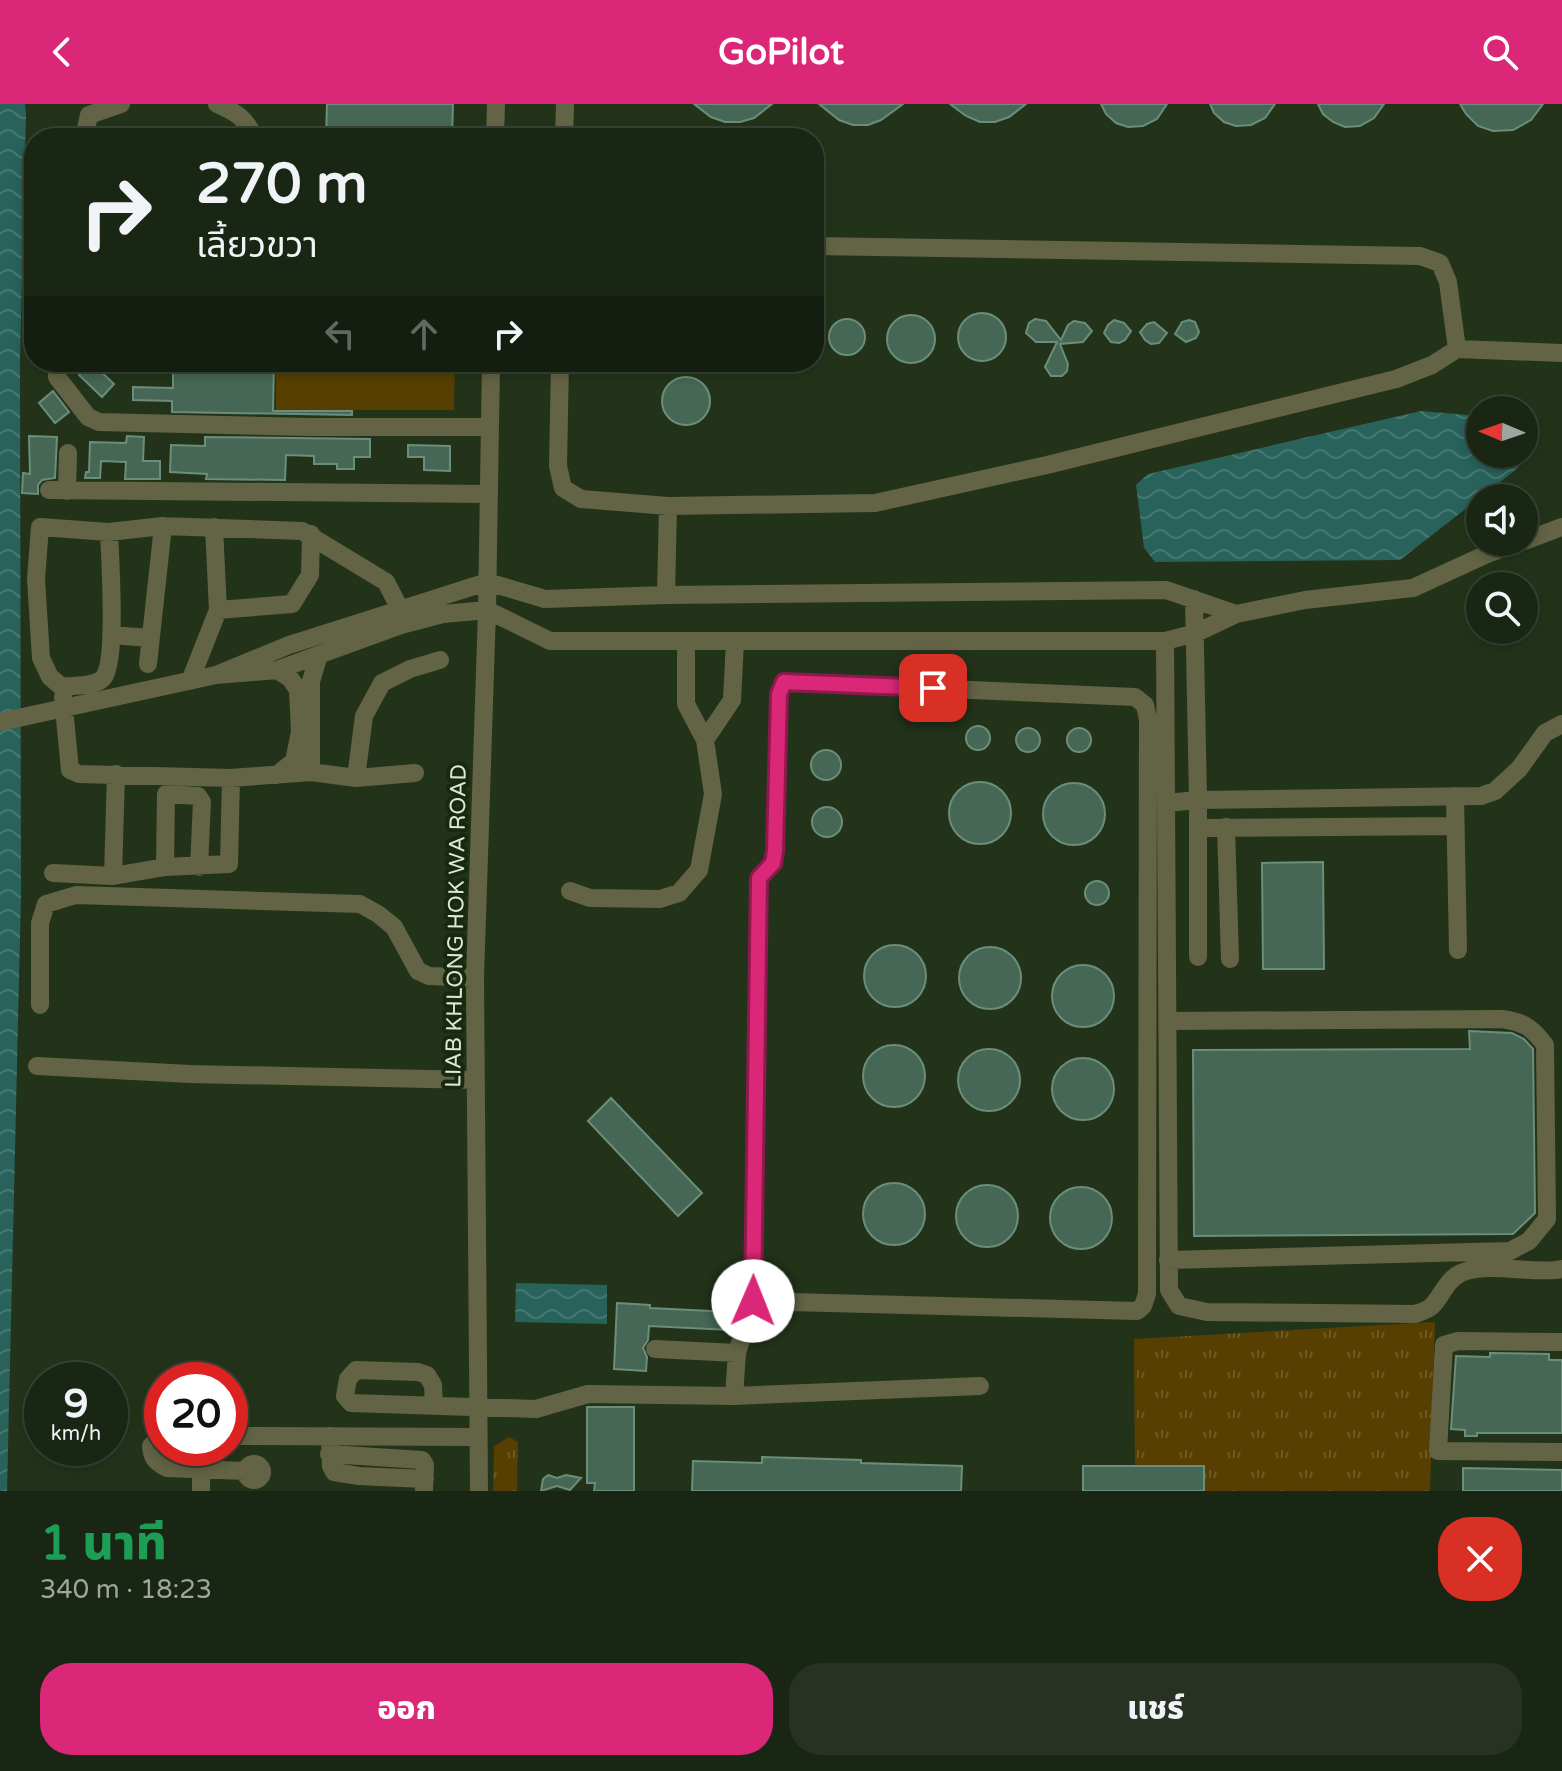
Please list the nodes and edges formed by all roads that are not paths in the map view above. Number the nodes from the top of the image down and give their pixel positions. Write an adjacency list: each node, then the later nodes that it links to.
1 (121, 104): 5 (street)
2 (217, 104): 6 (street)
3 (496, 104): 7 (street)
4 (565, 104): 8 (street)
5 (86, 128)
6 (250, 128)
7 (495, 128)
8 (564, 128)
9 (824, 246): 10 (street)
10 (1457, 349): 11 (street); 18 (street)
11 (1562, 353)
12 (57, 372): 15 (street)
13 (491, 372): 15 (street, LIAB KHLONG HOK WA ROAD)
14 (560, 372): 18 (street)
15 (490, 427): 17 (street, LIAB KHLONG HOK WA ROAD)
16 (68, 453): 17 (street)
17 (489, 494): 26 (street, LIAB KHLONG HOK WA ROAD)
18 (668, 506): 27 (street)
19 (163, 526): 20 (street); 22 (street); 35 (street)
20 (214, 527): 23 (street); 29 (street)
21 (1562, 527): 24 (street)
22 (109, 532): 34 (street); 47 (street)
23 (311, 534): 29 (street); 32 (street)
24 (1538, 535)
25 (1483, 556): 31 (street)
26 (487, 582): 27 (street); 30 (street, LIAB KHLONG HOK WA ROAD); 32 (street)
27 (666, 595): 28 (street)
28 (1194, 599): 31 (street); 33 (street)
29 (218, 610): 45 (street)
30 (487, 610): 32 (street); 37 (street); 71 (street, LIAB KHLONG HOK WA ROAD)
31 (1236, 614): 33 (street)
32 (401, 617): 36 (street); 40 (street)
33 (1196, 633): 39 (street); 58 (street)
34 (111, 635): 35 (street); 47 (street)
35 (150, 638): 42 (street)
36 (303, 640): 40 (street); 44 (street)
37 (686, 641): 38 (street); 50 (street)
38 (735, 641): 39 (street); 50 (street)
39 (1165, 641): 59 (street)
40 (308, 659): 43 (street); 46 (street)
41 (440, 660): 56 (street)
42 (148, 664)
43 (277, 670): 44 (street); 46 (street)
44 (216, 675): 45 (street)
45 (190, 681): 48 (street)
46 (305, 686): 51 (street); 54 (street)
47 (62, 687): 53 (street)
48 (0, 722)
49 (1562, 724): 57 (street)
50 (705, 740): 67 (street)
51 (311, 772): 54 (street); 56 (street)
52 (415, 773): 56 (street)
53 (116, 774): 55 (street); 66 (street)
54 (277, 775): 55 (street)
55 (231, 778): 64 (street)
56 (356, 778)
57 (1455, 796): 58 (street); 60 (street)
58 (1198, 800): 59 (street); 62 (street)
59 (1166, 803): 73 (street)
60 (1455, 826): 61 (street); 68 (street)
61 (1226, 827): 62 (street); 70 (street)
62 (1198, 828): 69 (street)
63 (165, 867): 64 (street); 64 (street); 66 (street)
64 (199, 867)
65 (53, 873): 66 (street)
66 (113, 876)
67 (570, 891)
68 (1458, 950)
69 (1198, 957)
70 (1230, 959)
71 (475, 978): 72 (street); 75 (street, LIAB KHLONG HOK WA ROAD)
72 (40, 1005)
73 (1167, 1021): 76 (street); 76 (street)
74 (37, 1066): 75 (street)
75 (476, 1080): 85 (street, LIAB KHLONG HOK WA ROAD)
76 (1168, 1260): 77 (street)
77 (1562, 1269)
78 (753, 1301): 78 (street); 81 (street)
79 (1562, 1342): 89 (street)
80 (655, 1349): 81 (street)
81 (737, 1353): 83 (street)
82 (980, 1386): 83 (street)
83 (734, 1396): 85 (street)
84 (434, 1406): 84 (street); 85 (street)
85 (478, 1408): 86 (street, LIAB KHLONG HOK WA ROAD)
86 (478, 1437): 88 (street); 96 (street, LIAB KHLONG HOK WA ROAD)
87 (248, 1438): 88 (street)
88 (329, 1445): 93 (street); 94 (street)
89 (1562, 1452)
90 (163, 1466): 91 (street)
91 (201, 1469): 92 (street); 95 (street)
92 (246, 1471)
93 (360, 1484): 94 (street)
94 (425, 1485)
95 (201, 1491)
96 (479, 1491)

